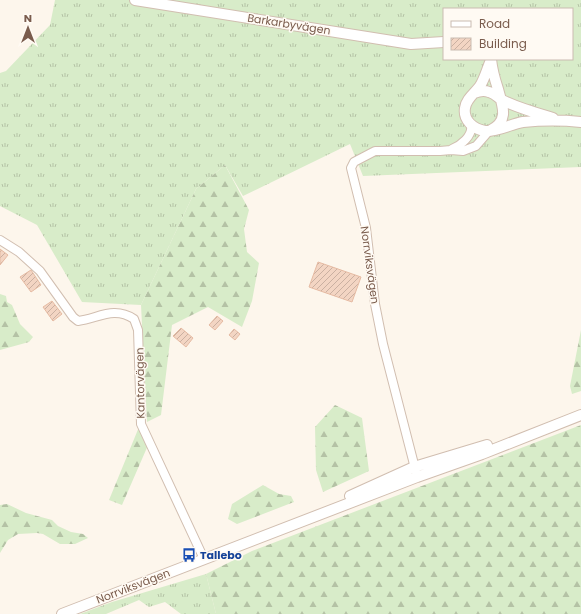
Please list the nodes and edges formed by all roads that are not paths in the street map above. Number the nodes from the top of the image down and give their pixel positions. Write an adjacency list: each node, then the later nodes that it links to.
1 (135, 0): 2 (street, Barkarbyvägen)
2 (443, 42)
3 (491, 60): 4 (street, Norrviksvägen); 5 (street, Norrviksvägen)
4 (473, 95): 5 (street); 8 (street, Norrviksvägen)
5 (500, 99): 6 (street); 9 (street, Norrviksvägen)
6 (559, 120): 7 (street); 9 (street)
7 (581, 122)
8 (471, 125): 9 (street); 10 (street)
9 (489, 131): 10 (street, Norrviksvägen)
10 (451, 150): 15 (street, Norrviksvägen)
11 (0, 240): 18 (street, Kantorvägen)
12 (581, 415): 13 (street, Norrviksvägen)
13 (554, 425): 14 (street, Norrviksvägen); 15 (street, Norrviksvägen)
14 (482, 454): 15 (street, Norrviksvägen); 16 (street, Norrviksvägen)
15 (416, 472): 16 (street, Norrviksvägen); 17 (street, Norrviksvägen)
16 (365, 497): 17 (street, Norrviksvägen)
17 (280, 530): 18 (street, Norrviksvägen)
18 (204, 559): 19 (street, Norrviksvägen)
19 (62, 614)

